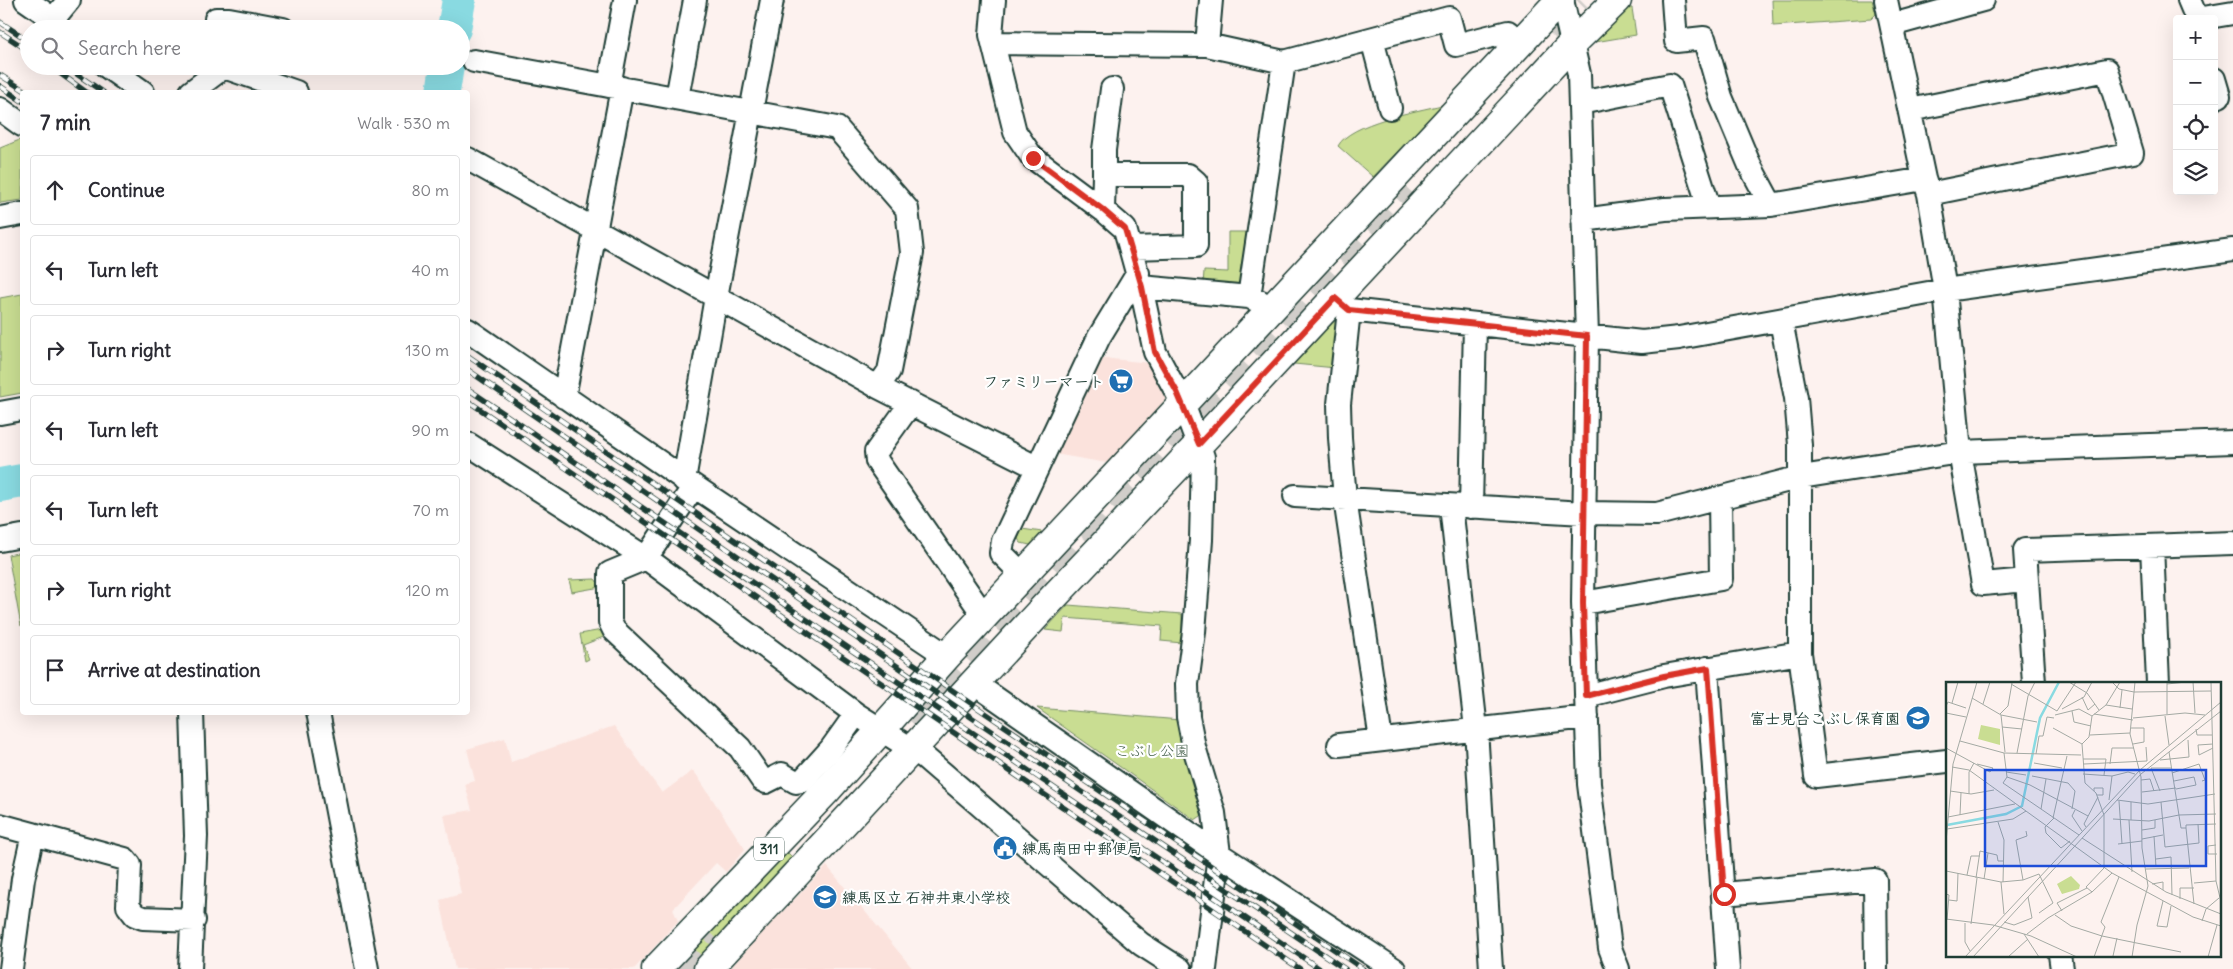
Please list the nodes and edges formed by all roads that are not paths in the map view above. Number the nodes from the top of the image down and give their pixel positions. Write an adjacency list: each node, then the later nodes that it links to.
1 (26, 0): 2 (street)
2 (68, 0)
3 (625, 0): 30 (street)
4 (695, 0): 35 (street)
5 (772, 0): 40 (street)
6 (994, 0): 21 (street)
7 (1211, 0): 24 (street)
8 (1561, 0): 22 (main road); 23 (street)
9 (1617, 0): 23 (main road)
10 (1673, 0): 45 (street)
11 (1886, 0): 19 (street)
12 (1984, 0): 19 (street)
13 (2189, 0): 15 (street)
14 (2233, 13): 17 (street)
15 (2195, 15)
16 (216, 16): 18 (street)
17 (2218, 16)
18 (234, 20)
19 (1892, 26): 39 (street)
20 (1372, 39): 22 (street); 26 (street); 37 (street)
21 (993, 43): 24 (street); 47 (street)
22 (1519, 43): 57 (main road)
23 (1572, 44): 36 (street); 58 (main road)
24 (1207, 46): 26 (street)
25 (474, 62): 30 (street)
26 (1284, 62): 57 (street)
27 (119, 75): 31 (street)
28 (214, 75): 32 (street)
29 (247, 75): 33 (street)
30 (616, 87): 35 (street); 51 (street)
31 (140, 90)
32 (195, 90)
33 (290, 90)
34 (1112, 90): 43 (street)
35 (677, 98): 40 (street)
36 (1580, 103): 46 (street); 50 (street)
37 (1390, 108)
38 (0, 109): 41 (street)
39 (1910, 110): 44 (street); 44 (street)
40 (749, 112): 56 (street); 63 (street)
41 (20, 124)
42 (470, 160): 51 (street)
43 (1104, 175): 47 (street); 52 (street)
44 (1926, 186): 45 (street); 55 (street)
45 (1771, 206): 46 (street)
46 (1710, 207): 50 (street)
47 (1103, 210): 52 (street)
48 (20, 214): 49 (street)
49 (0, 218)
50 (1583, 220): 62 (street)
51 (596, 229): 56 (street); 64 (street)
52 (1132, 248): 54 (street)
53 (2233, 250): 55 (street)
54 (1140, 280): 57 (street); 66 (street); 73 (street)
55 (1945, 290): 59 (street); 72 (street)
56 (716, 298): 63 (street); 75 (street)
57 (1260, 304): 66 (main road)
58 (1342, 304): 60 (street); 70 (main road); 78 (street)
59 (1781, 320): 62 (street); 74 (street)
60 (1475, 324): 62 (street); 79 (street)
61 (470, 331): 64 (street)
62 (1587, 336): 80 (street)
63 (878, 387): 65 (street)
64 (564, 397): 75 (street)
65 (911, 403): 73 (street); 89 (street)
66 (1183, 404): 70 (street); 86 (main road)
67 (20, 409): 68 (street)
68 (0, 413)
69 (2233, 442): 72 (street)
70 (1199, 444): 95 (main road); 108 (street)
71 (470, 445): 85 (street)
72 (1960, 452): 74 (street); 87 (street)
73 (1036, 467): 86 (street)
74 (1801, 477): 77 (street); 90 (street)
75 (689, 483): 85 (street); 91 (street)
76 (1295, 496): 78 (street)
77 (1720, 498): 80 (street); 88 (street)
78 (1345, 499): 79 (street); 102 (street)
79 (1461, 507): 80 (street); 100 (street)
80 (1584, 513): 88 (street)
81 (20, 536): 82 (street)
82 (0, 540)
83 (2233, 542): 84 (street)
84 (2152, 546): 87 (street); 94 (street)
85 (646, 558): 97 (street); 97 (street)
86 (1023, 575): 89 (main road)
87 (2027, 580): 93 (street)
88 (1583, 603): 96 (street)
89 (985, 617): 91 (main road)
90 (1800, 654): 92 (street); 105 (street)
91 (947, 656): 101 (main road, 311)
92 (1708, 668): 96 (street); 109 (street)
93 (2034, 682)
94 (2158, 682)
95 (974, 683): 104 (main road); 108 (street)
96 (1586, 706): 100 (street); 121 (street)
97 (856, 714): 101 (street)
98 (192, 715): 110 (street)
99 (319, 715): 114 (street)
100 (1476, 729): 102 (street); 120 (street)
101 (881, 730): 104 (street); 115 (main road, 311)
102 (1381, 740): 103 (street)
103 (1339, 744)
104 (913, 750): 116 (main road); 117 (street)
105 (1946, 761)
106 (0, 825): 107 (street)
107 (33, 834): 110 (street); 112 (street)
108 (1219, 854): 118 (street); 119 (street)
109 (1724, 894): 122 (street); 123 (street)
110 (194, 920): 113 (street)
111 (2060, 956): 124 (street)
112 (11, 969)
113 (190, 969)
114 (367, 969)
115 (656, 969)
116 (708, 969)
117 (1180, 969)
118 (1206, 969)
119 (1394, 969)
120 (1491, 969)
121 (1618, 969)
122 (1728, 969)
123 (1876, 969)
124 (2062, 969)

